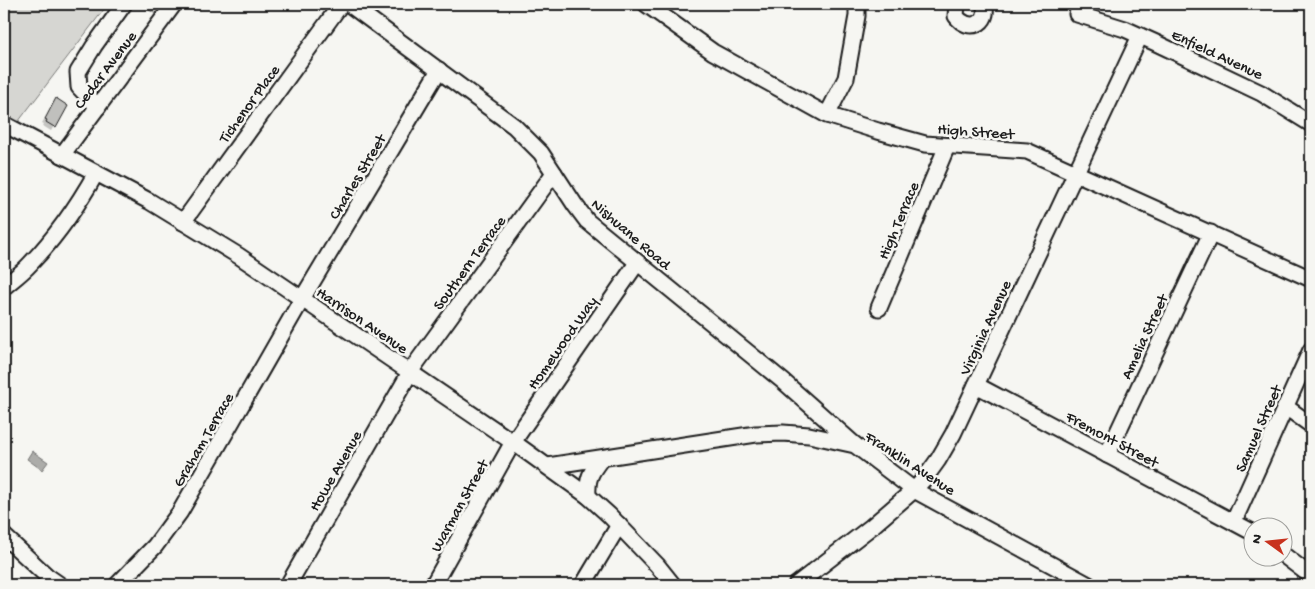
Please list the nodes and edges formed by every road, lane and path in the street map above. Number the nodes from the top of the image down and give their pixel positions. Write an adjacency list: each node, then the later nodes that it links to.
1 (124, 4): 12 (street)
2 (174, 4): 12 (street, Cedar Avenue)
3 (341, 4): 21 (street, Tichenor Place)
4 (349, 4): 11 (street, Nishuane Road)
5 (646, 4): 13 (street, High Street)
6 (857, 4): 13 (street)
7 (956, 4): 8 (street)
8 (984, 4)
9 (1077, 14): 10 (street, Enfield Avenue)
10 (1140, 36): 15 (street, Enfield Avenue); 20 (street, Virginia Avenue)
11 (439, 70): 19 (street, Nishuane Road); 26 (street, Charles Street)
12 (98, 106): 17 (street, Cedar Avenue)
13 (827, 115): 16 (street, High Street)
14 (4, 124): 17 (street, Harrison Avenue)
15 (1311, 124)
16 (947, 146): 20 (street, High Street); 27 (street, High Terrace)
17 (62, 155): 18 (street, Harrison Avenue)
18 (96, 173): 21 (street, Harrison Avenue); 25 (street)
19 (554, 173): 23 (street, Nishuane Road); 29 (street, Southern Terrace)
20 (1076, 173): 22 (street, High Street); 30 (street, Virginia Avenue)
21 (183, 222): 26 (street, Harrison Avenue)
22 (1211, 233): 24 (street, High Street); 35 (street, Amelia Street)
23 (637, 263): 33 (street, Homewood Way); 34 (street, Nishuane Road)
24 (1311, 279)
25 (4, 287)
26 (302, 299): 29 (street, Harrison Avenue); 48 (street, Graham Terrace)
27 (879, 308)
28 (1311, 350): 31 (street, Samuel Street)
29 (410, 372): 33 (street, Harrison Avenue); 49 (street, Howe Avenue)
30 (976, 385): 35 (street, Fremont Street); 38 (street, Virginia Avenue)
31 (1286, 407): 32 (street); 40 (street, Samuel Street)
32 (1311, 425)
33 (513, 442): 37 (street, Harrison Avenue); 50 (street, Warman Street)
34 (855, 445): 36 (street, Franklin Avenue); 38 (street, Franklin Avenue)
35 (1107, 455): 40 (street, Fremont Street)
36 (600, 459): 37 (street, Franklin Avenue); 39 (street)
37 (548, 466): 39 (street, Harrison Avenue)
38 (914, 490): 46 (street, Franklin Avenue); 53 (street, Virginia Avenue)
39 (588, 496): 41 (street, Harrison Avenue)
40 (1234, 521): 42 (street, Fremont Street)
41 (619, 525): 51 (street); 52 (street, Harrison Avenue)
42 (1242, 526)
43 (4, 536): 47 (street)
44 (1292, 562): 45 (street)
45 (1311, 576)
46 (1085, 584)
47 (60, 585)
48 (117, 585)
49 (288, 585)
50 (433, 585)
51 (583, 585)
52 (674, 585)
53 (796, 585)

